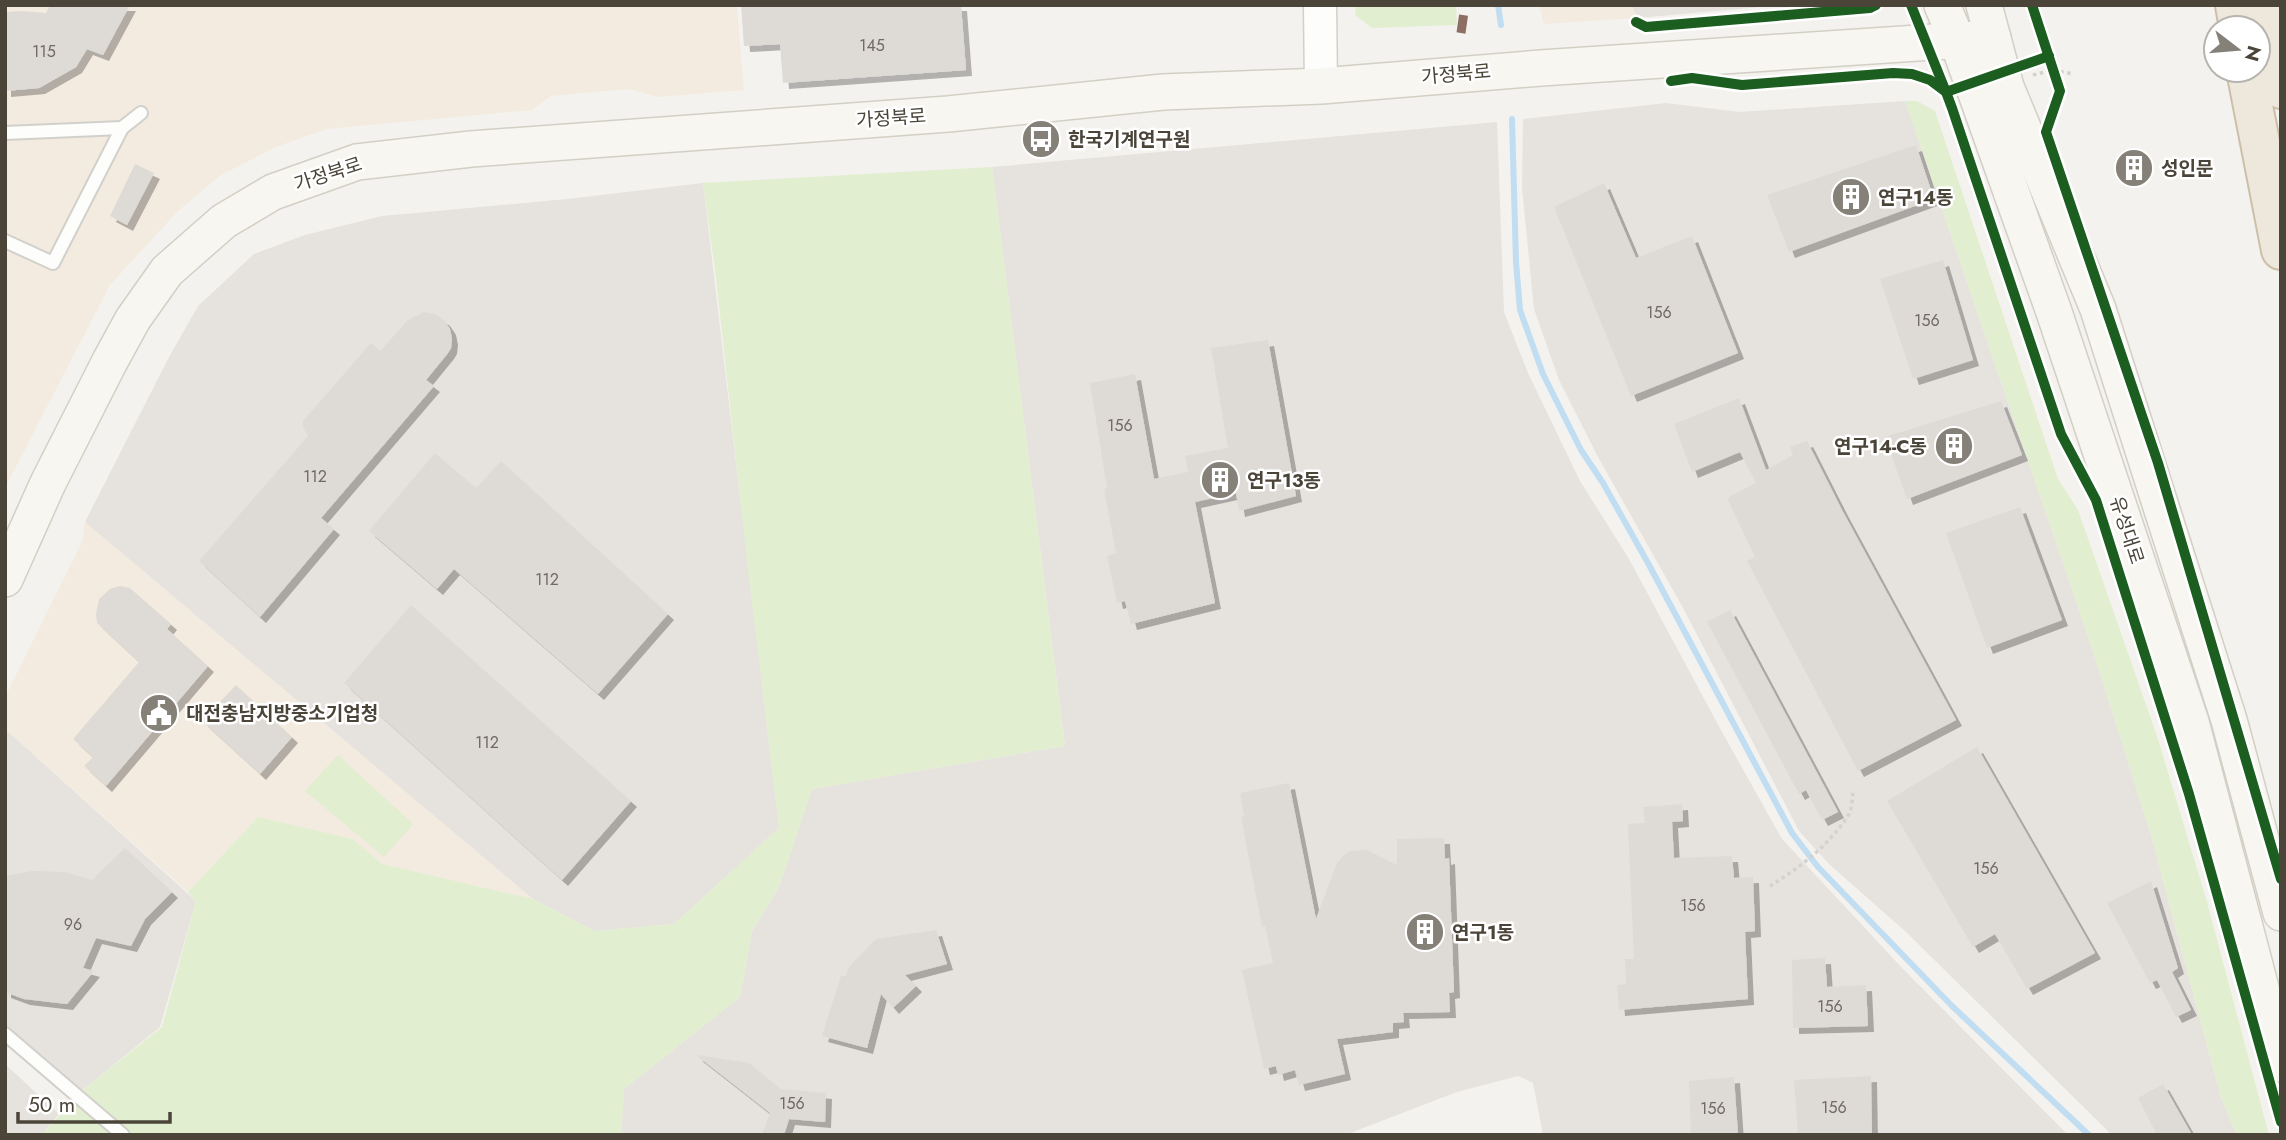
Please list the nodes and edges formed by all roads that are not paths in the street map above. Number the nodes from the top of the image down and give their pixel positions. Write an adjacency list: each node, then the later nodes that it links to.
1 (1320, 5): 7 (street)
2 (1942, 5): 5 (main road, 유성대로)
3 (2266, 5): 8 (highway)
4 (1989, 22): 5 (main road, 가정북로); 15 (main road, 유성대로)
5 (1956, 40): 7 (main road, 가정북로); 17 (main road, 유성대로)
6 (2249, 84): 13 (highway)
7 (1321, 86): 14 (main road, 가정북로)
8 (2281, 89)
9 (141, 113): 10 (lane)
10 (122, 128): 11 (lane); 12 (lane)
11 (5, 133)
12 (5, 241)
13 (2281, 250)
14 (5, 579)
15 (2281, 913)
16 (5, 1034): 18 (lane)
17 (2281, 1064)
18 (123, 1135)

